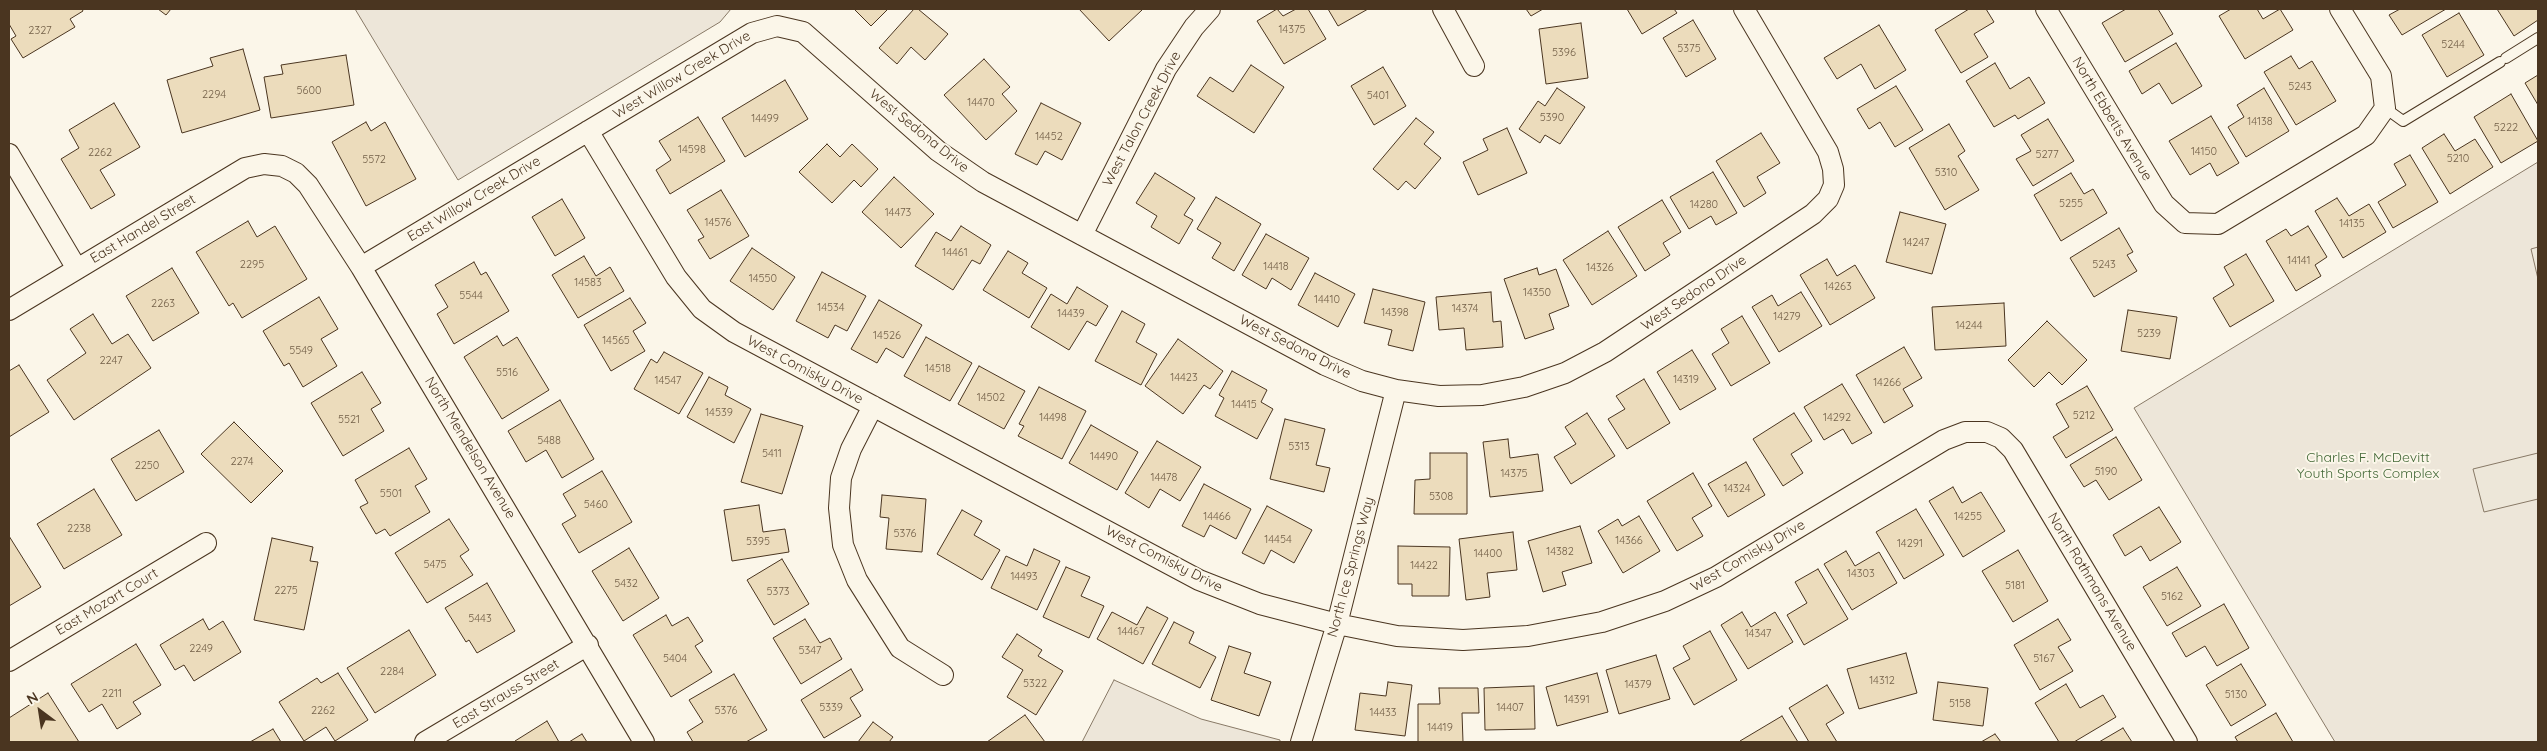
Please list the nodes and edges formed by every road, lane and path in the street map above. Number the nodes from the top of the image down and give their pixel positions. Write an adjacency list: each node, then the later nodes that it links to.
1 (1210, 9): 13 (street, West Talon Creek Drive)
2 (1443, 9): 8 (street)
3 (2046, 9): 9 (street, North Ebbetts Avenue)
4 (2340, 9): 9 (street)
5 (1747, 10): 17 (street, West Sedona Drive)
6 (777, 26): 10 (street, West Willow Creek Drive); 13 (street, West Sedona Drive)
7 (2538, 38): 9 (lane)
8 (1474, 66)
9 (2385, 108)
10 (588, 131): 14 (street, East Willow Creek Drive); 18 (street, West Comisky Drive)
11 (9, 154): 15 (street)
12 (282, 166): 14 (street, North Mendelson Avenue); 15 (street, East Handel Street)
13 (1082, 235): 17 (street, West Sedona Drive)
14 (360, 267): 22 (street, North Mendelson Avenue)
15 (77, 269): 16 (street, East Handel Street)
16 (9, 310)
17 (1396, 390): 21 (street, North Ice Springs Way)
18 (872, 406): 21 (street, West Comisky Drive); 24 (street)
19 (1987, 432): 21 (street, West Comisky Drive); 28 (street, North Rothmans Avenue)
20 (206, 543): 23 (street, East Mozart Court)
21 (1337, 624): 27 (street, North Ice Springs Way)
22 (588, 646): 25 (street, East Strauss Street); 26 (street, North Mendelson Avenue)
23 (9, 661)
24 (943, 675)
25 (425, 742)
26 (644, 742)
27 (1301, 742)
28 (2187, 742)

